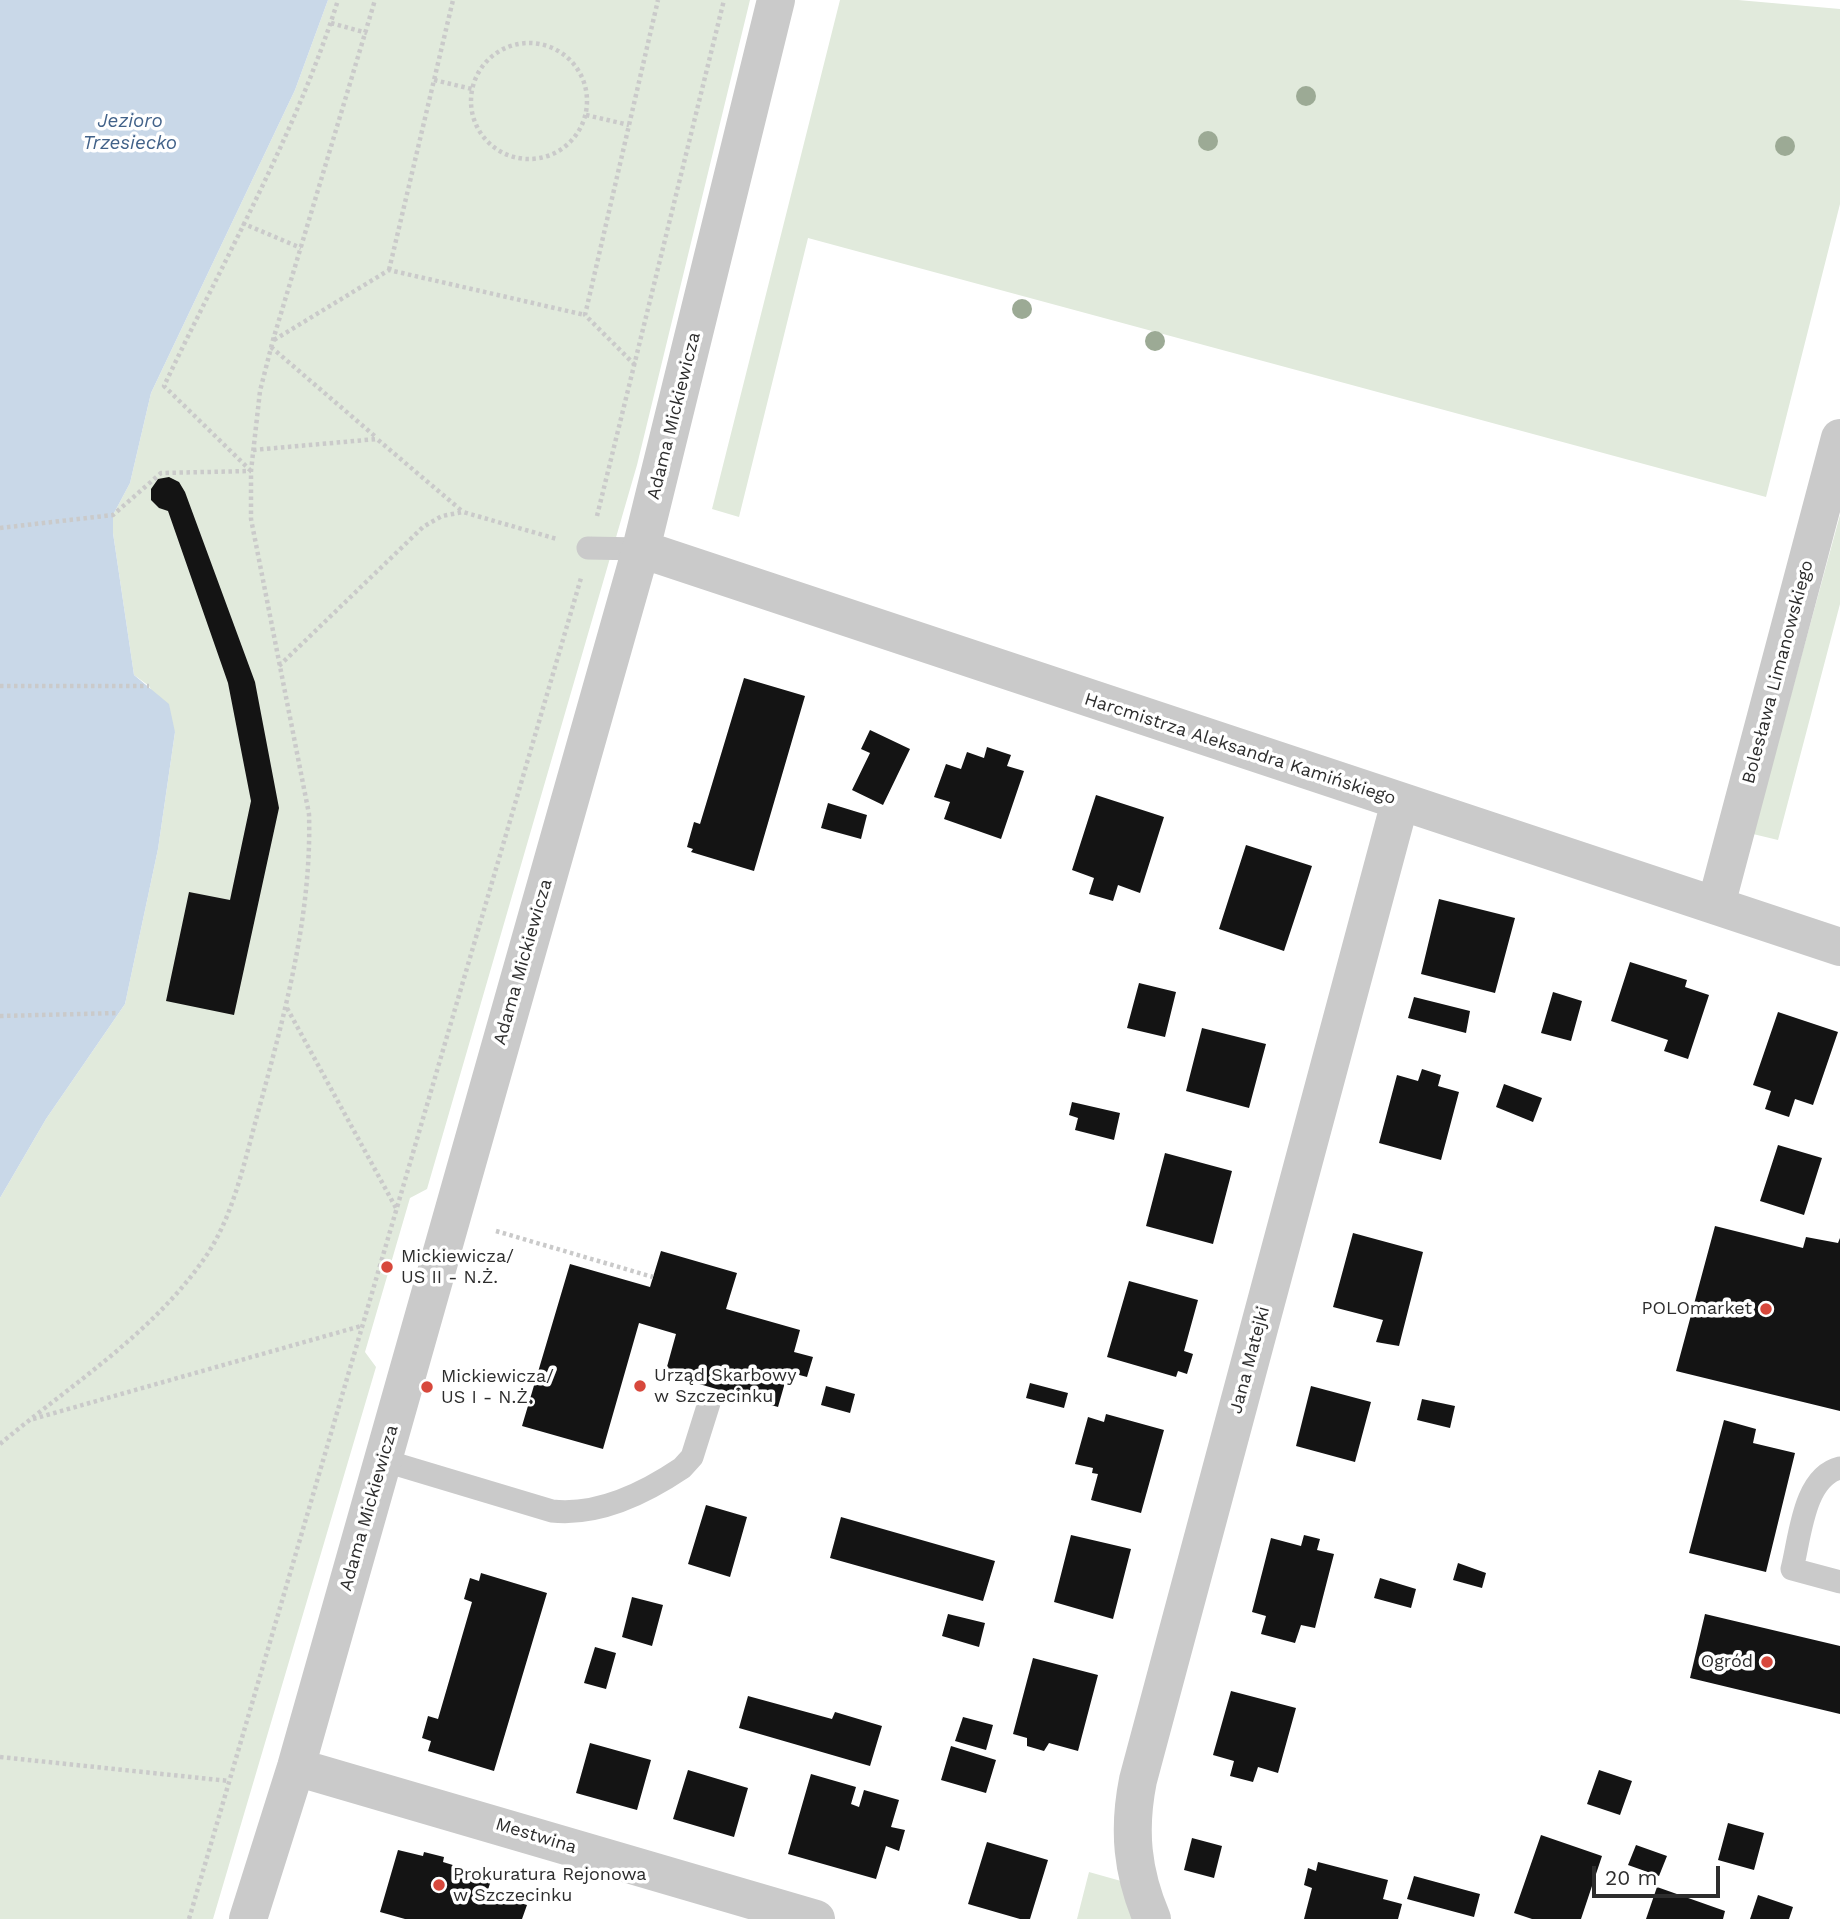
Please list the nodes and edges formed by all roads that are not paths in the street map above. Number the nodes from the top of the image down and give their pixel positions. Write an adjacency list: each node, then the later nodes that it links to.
1 (776, 0): 4 (street, Adama Mickiewicza)
2 (1840, 438): 6 (street, Bolesława Limanowskiego)
3 (588, 548): 4 (lane)
4 (641, 549): 5 (street, Harcmistrza Aleksandra Kamińskiego); 9 (street, Adama Mickiewicza)
5 (1400, 802): 6 (street, Harcmistrza Aleksandra Kamińskiego); 15 (street, Jana Matejki)
6 (1716, 905): 7 (street, Harcmistrza Aleksandra Kamińskiego)
7 (1840, 947)
8 (709, 1403): 9 (lane)
9 (382, 1460): 12 (street, Adama Mickiewicza)
10 (1840, 1468): 11 (lane)
11 (1840, 1582)
12 (296, 1767): 13 (street, Adama Mickiewicza); 14 (street, Mestwina)
13 (248, 1919)
14 (816, 1919)
15 (1153, 1919)

